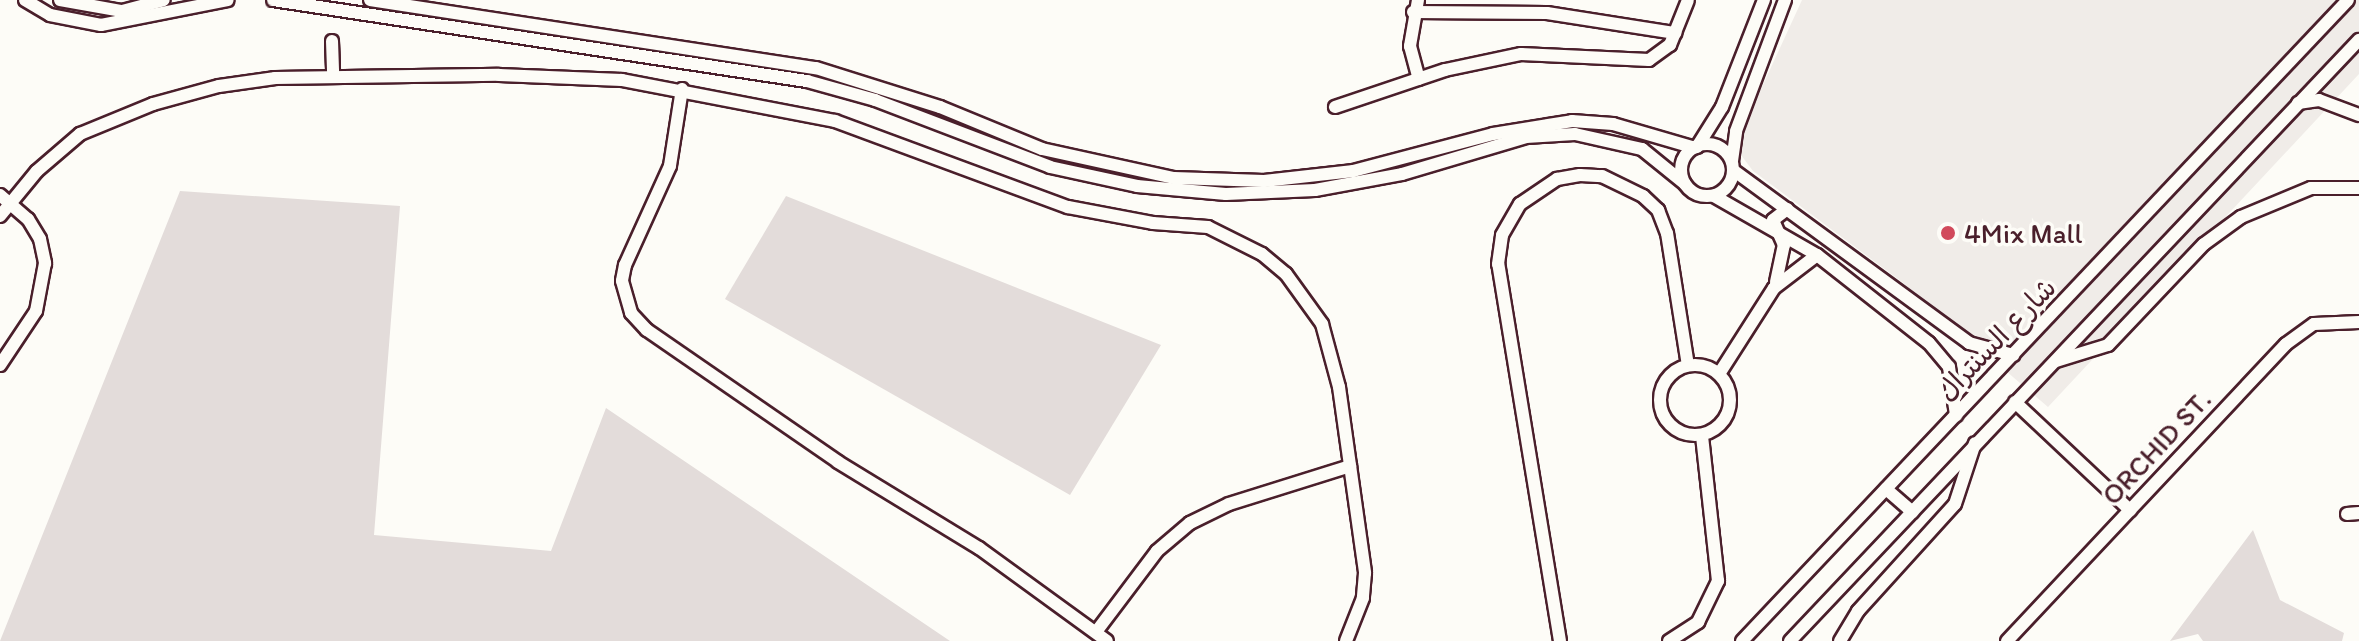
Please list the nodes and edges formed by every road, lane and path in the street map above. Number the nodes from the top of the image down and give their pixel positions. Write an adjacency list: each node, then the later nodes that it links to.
1 (25, 0): 4 (street)
2 (60, 0): 3 (street)
3 (164, 0)
4 (228, 0)
5 (273, 0): 17 (street)
6 (370, 0): 17 (street)
7 (1688, 0): 14 (street)
8 (1764, 0): 12 (street)
9 (1785, 0): 13 (street)
10 (2348, 0): 40 (street, شارع السنترال)
11 (1416, 6): 14 (street); 19 (street)
12 (1757, 17): 13 (street); 24 (street)
13 (1775, 24): 25 (street)
14 (1675, 33): 19 (street)
15 (2359, 40): 21 (street, شارع السنترال)
16 (332, 41): 18 (street)
17 (637, 46): 24 (street); 26 (street)
18 (333, 77): 20 (street); 29 (street)
19 (1419, 79): 22 (street)
20 (682, 89): 49 (street); 53 (street)
21 (2298, 103): 23 (street); 34 (street, شارع السنترال)
22 (1335, 107)
23 (2359, 115)
24 (1696, 147): 25 (street); 26 (street)
25 (1733, 166): 28 (street); 30 (street)
26 (1685, 184): 28 (street)
27 (2359, 188): 35 (street)
28 (1714, 196): 32 (street)
29 (6, 198): 31 (street); 42 (street)
30 (1787, 209): 32 (street); 38 (street)
31 (0, 216)
32 (1780, 232): 33 (street); 36 (street)
33 (1817, 255): 36 (street); 39 (street)
34 (2151, 261): 35 (street); 41 (street, شارع السنترال)
35 (2171, 279): 41 (street)
36 (1774, 288): 44 (street)
37 (2359, 322): 51 (street, ORCHID ST.)
38 (1944, 324): 39 (street); 40 (street)
39 (1929, 343): 46 (street)
40 (2013, 355): 46 (street, شارع السنترال)
41 (2056, 361): 45 (street, شارع السنترال)
42 (0, 364)
43 (1688, 365): 44 (street); 47 (street); 55 (street)
44 (1719, 374): 47 (street)
45 (2015, 402): 48 (street, شارع السنترال); 51 (street)
46 (1956, 415): 50 (street, شارع السنترال)
47 (1702, 435): 56 (street)
48 (1975, 443): 52 (street, شارع السنترال); 59 (street)
49 (1350, 466): 53 (street); 54 (street)
50 (1886, 489): 52 (street); 57 (street, شارع السنترال)
51 (2130, 510): 60 (street, ORCHID ST.)
52 (1912, 512): 58 (street, شارع السنترال)
53 (1101, 637)
54 (1346, 641)
55 (1560, 641)
56 (1669, 641)
57 (1742, 641)
58 (1790, 641)
59 (1840, 641)
60 (2007, 641)

